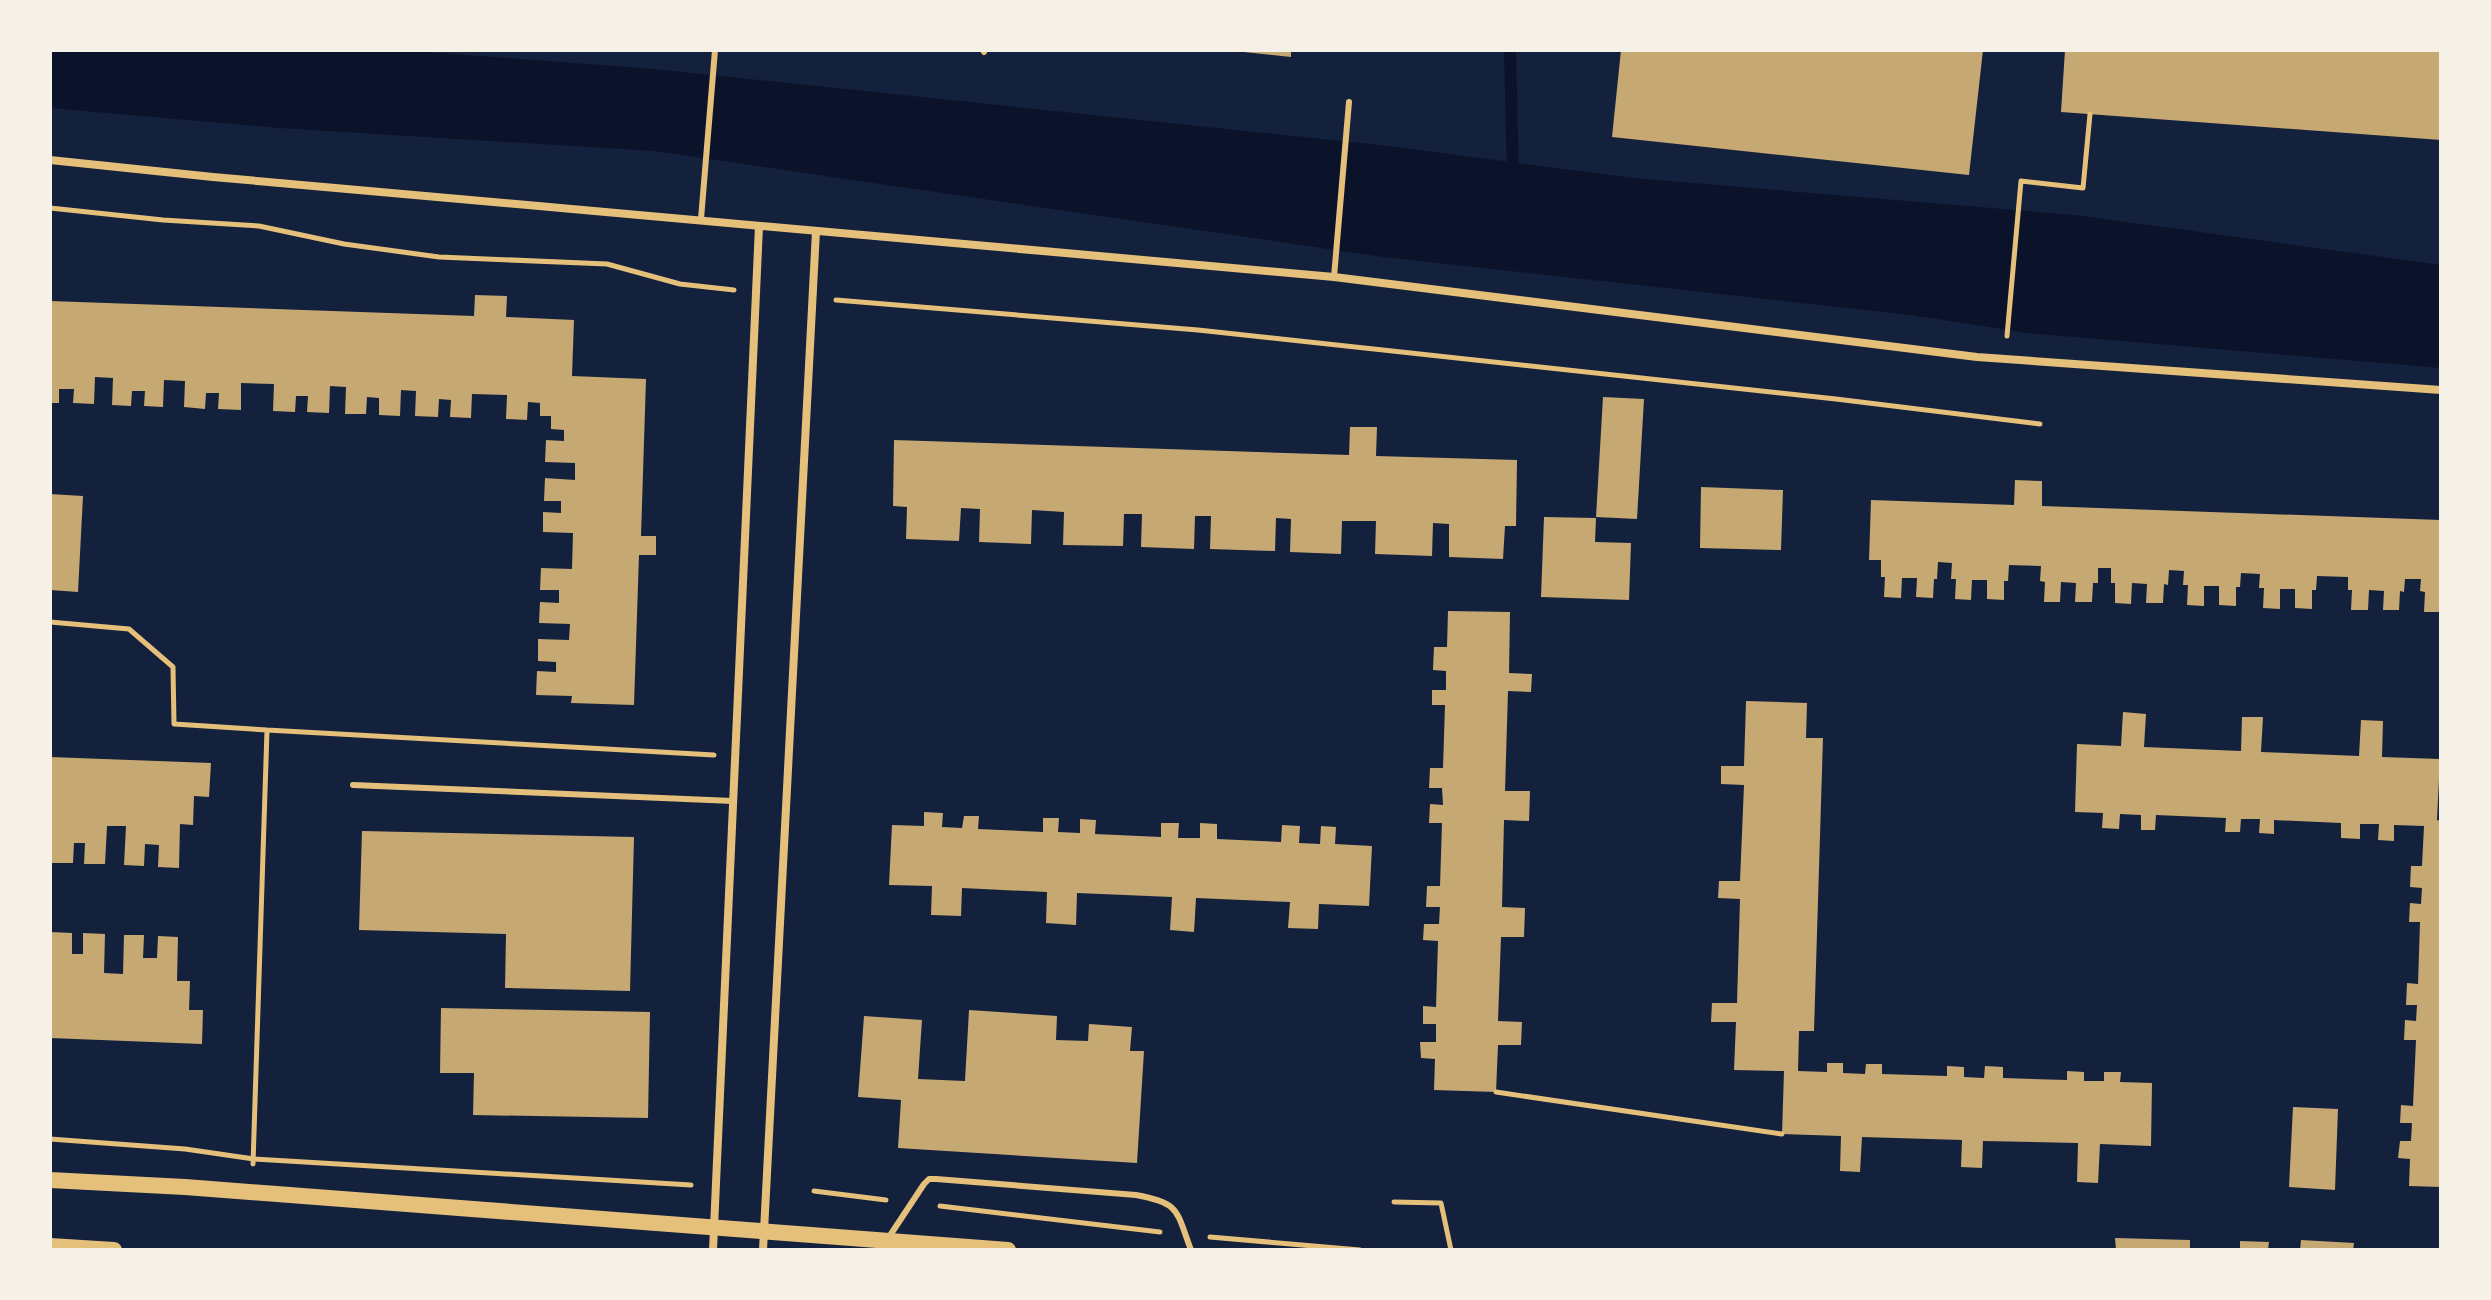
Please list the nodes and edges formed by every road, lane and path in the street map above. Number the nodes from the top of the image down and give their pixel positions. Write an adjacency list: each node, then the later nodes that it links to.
1 (715, 50): 6 (lane)
2 (1349, 102): 9 (lane)
3 (2090, 114): 12 (path)
4 (50, 160): 6 (street)
5 (50, 208): 10 (path)
6 (701, 219): 7 (street)
7 (759, 226): 8 (street); 10 (street)
8 (816, 231): 9 (street); 11 (street)
9 (1334, 277): 13 (street)
10 (756, 293): 17 (street)
11 (813, 298): 14 (path); 31 (street)
12 (2007, 336)
13 (2441, 390)
14 (2040, 424)
15 (50, 622): 16 (path)
16 (267, 730): 17 (path); 23 (path)
17 (735, 756): 19 (street)
18 (353, 785): 19 (lane)
19 (733, 801): 30 (street)
20 (1496, 1092): 21 (path)
21 (1782, 1134)
22 (50, 1139): 23 (path)
23 (254, 1159): 25 (path); 27 (path)
24 (50, 1180): 27 (main road)
25 (691, 1185)
26 (814, 1191): 29 (path)
27 (251, 1193): 30 (main road)
28 (1394, 1202): 41 (path)
29 (911, 1203): 32 (path); 32 (lane); 33 (lane)
30 (713, 1229): 31 (main road); 36 (street)
31 (764, 1231): 33 (main road); 37 (street)
32 (1185, 1235): 39 (lane); 40 (path)
33 (887, 1240): 38 (main road)
34 (50, 1246): 35 (main road)
35 (114, 1250)
36 (713, 1250)
37 (763, 1250)
38 (1008, 1250)
39 (1191, 1250)
40 (1360, 1250)
41 (1451, 1250)

